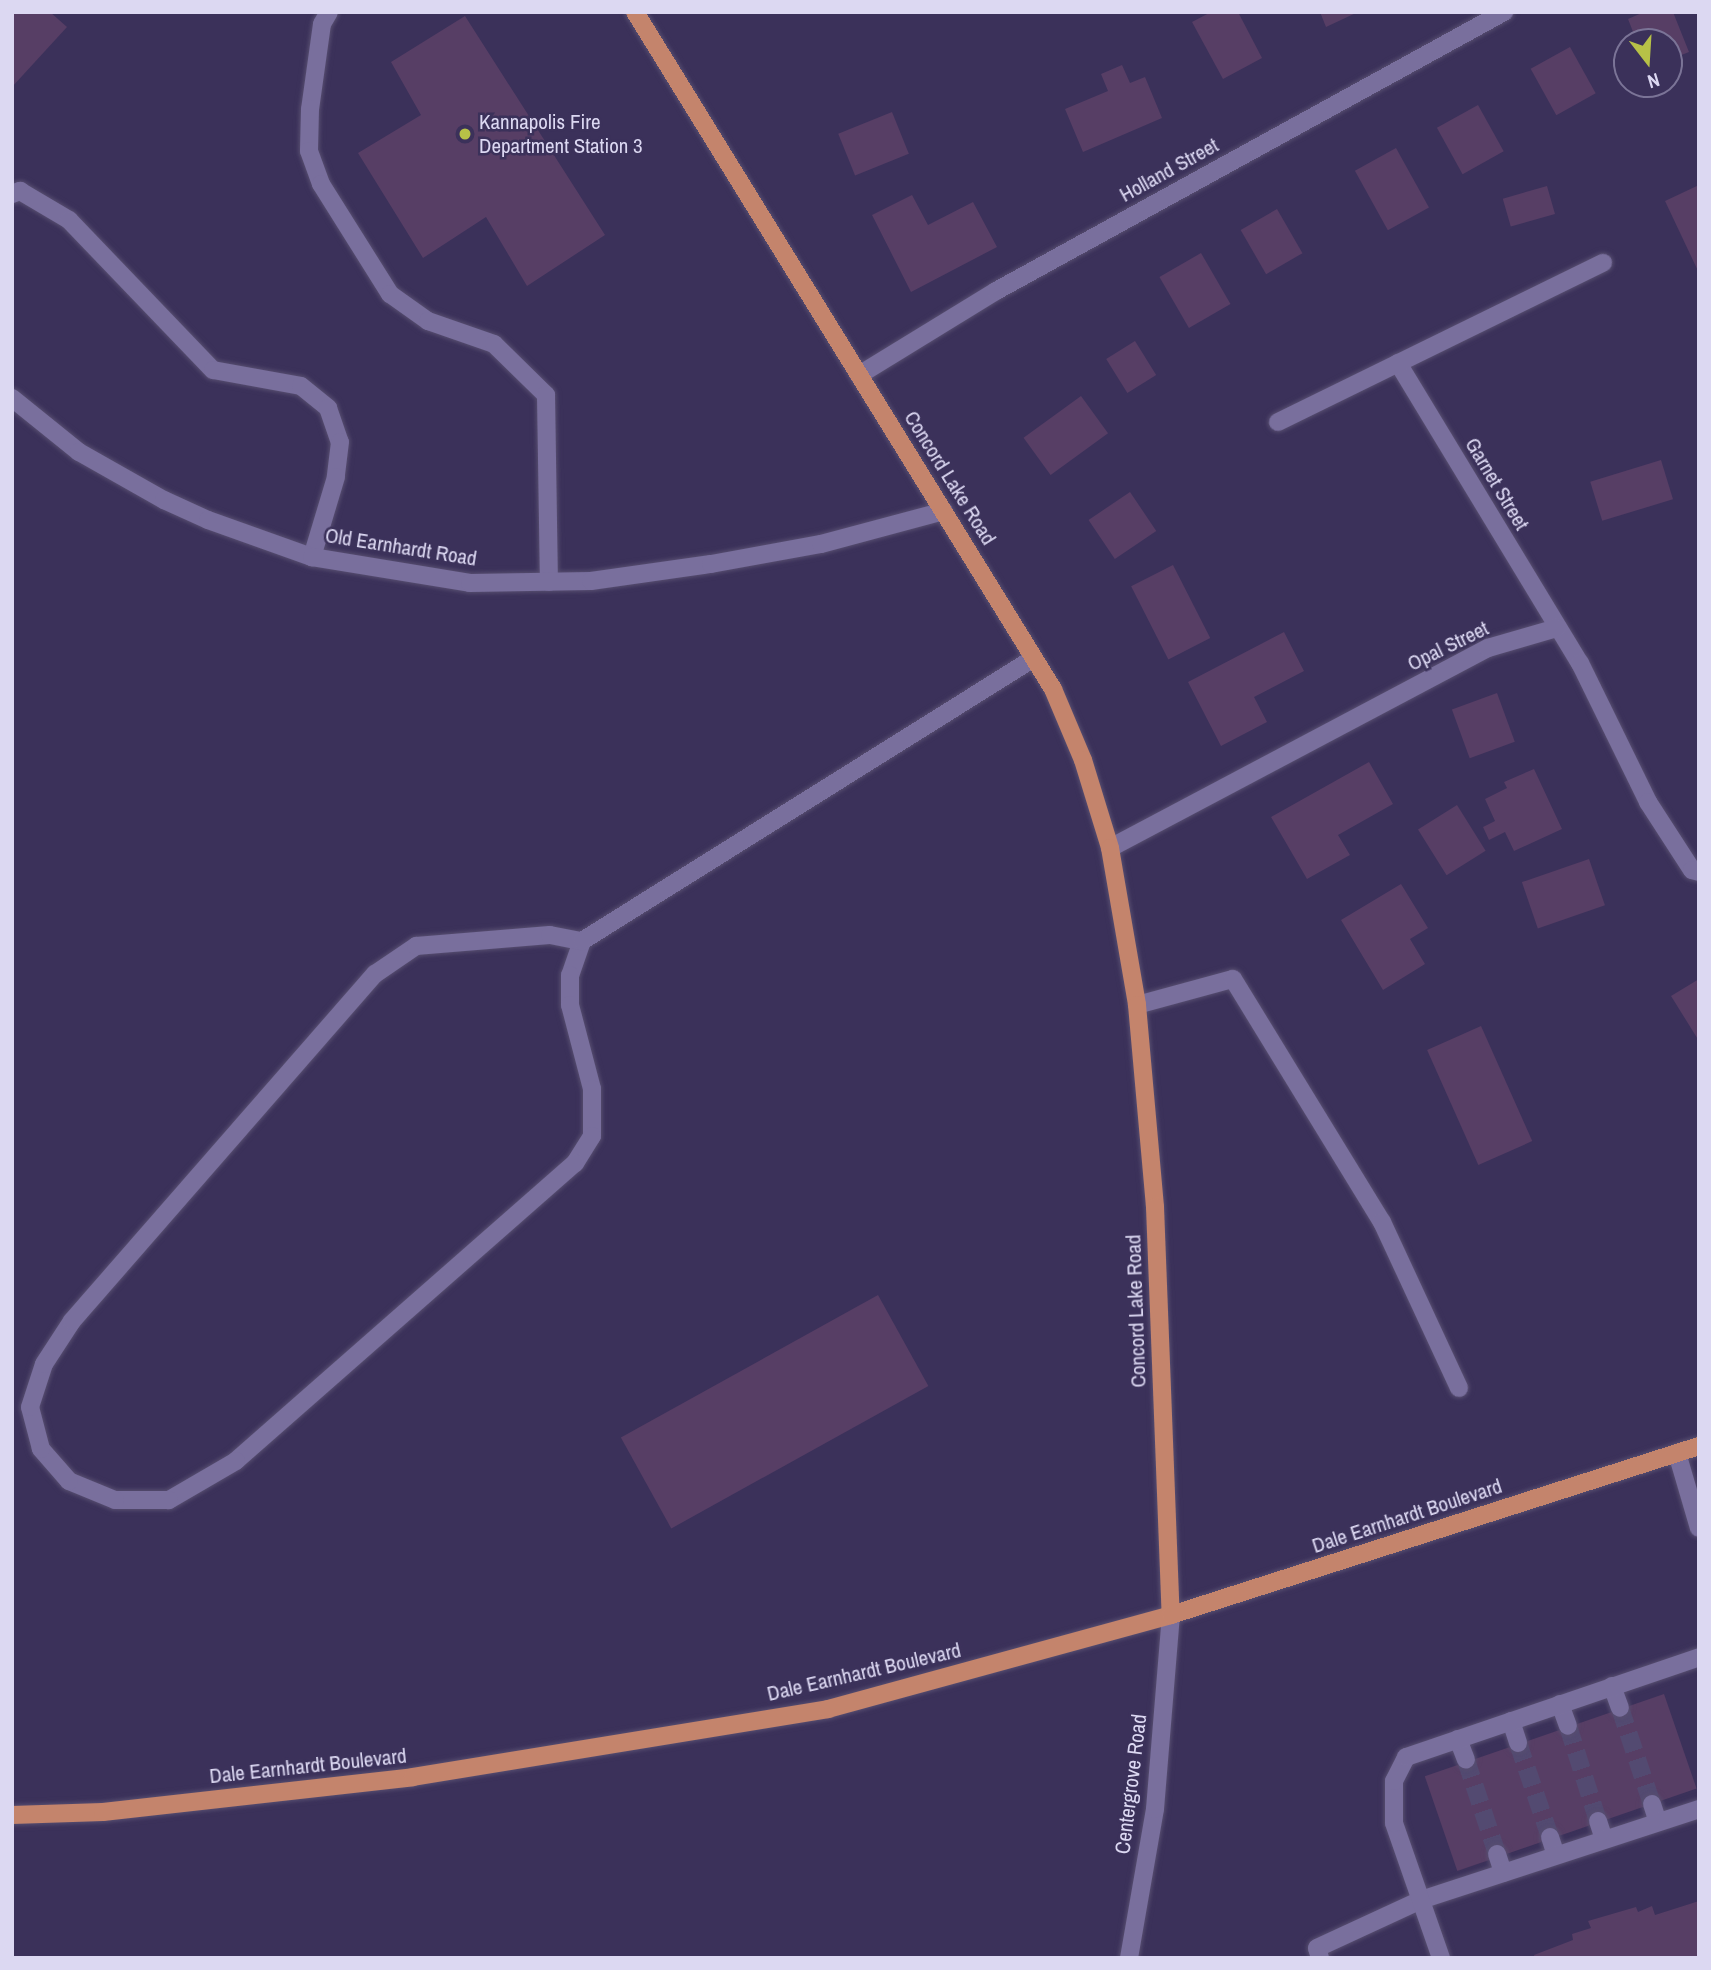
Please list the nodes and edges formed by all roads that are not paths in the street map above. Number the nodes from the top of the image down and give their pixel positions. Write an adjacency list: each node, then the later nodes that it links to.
1 (329, 12): 12 (street)
2 (635, 12): 7 (main road, Concord Lake Road)
3 (1504, 12): 7 (street, Holland Street)
4 (12, 194): 11 (street)
5 (1603, 263): 6 (street)
6 (1398, 363): 9 (street); 13 (street, Garnet Street)
7 (859, 375): 10 (main road, Concord Lake Road)
8 (12, 398): 11 (street, Old Earnhardt Road)
9 (1278, 422)
10 (944, 511): 12 (street, Old Earnhardt Road); 14 (main road, Concord Lake Road)
11 (312, 556): 12 (street, Old Earnhardt Road)
12 (549, 582)
13 (1557, 628): 15 (street, Opal Street); 16 (street)
14 (1034, 658): 15 (main road, Concord Lake Road); 17 (street)
15 (1110, 848): 18 (main road, Concord Lake Road)
16 (1699, 872)
17 (582, 941): 17 (street)
18 (1137, 1005): 19 (street); 23 (main road, Concord Lake Road)
19 (1459, 1388)
20 (1699, 1446): 21 (main road, Dale Earnhardt Boulevard)
21 (1677, 1453): 22 (street); 23 (main road, Dale Earnhardt Boulevard)
22 (1699, 1528)
23 (1171, 1615): 35 (main road, Dale Earnhardt Boulevard); 44 (street, Centergrove Road)
24 (1699, 1657): 25 (street)
25 (1612, 1686): 26 (street); 27 (street)
26 (1560, 1704): 28 (street); 29 (street)
27 (1620, 1708)
28 (1511, 1721): 30 (street); 31 (street)
29 (1568, 1726)
30 (1458, 1739): 32 (street); 43 (street)
31 (1518, 1743)
32 (1466, 1760)
33 (1652, 1804): 37 (street)
34 (1699, 1809): 37 (street)
35 (12, 1815)
36 (1598, 1821): 39 (street)
37 (1658, 1822): 39 (street)
38 (1549, 1837): 41 (street)
39 (1604, 1839): 41 (street)
40 (1497, 1854): 42 (street)
41 (1556, 1855): 42 (street)
42 (1503, 1873): 43 (street)
43 (1421, 1900): 45 (street); 46 (street)
44 (1129, 1958)
45 (1320, 1958)
46 (1441, 1958)

